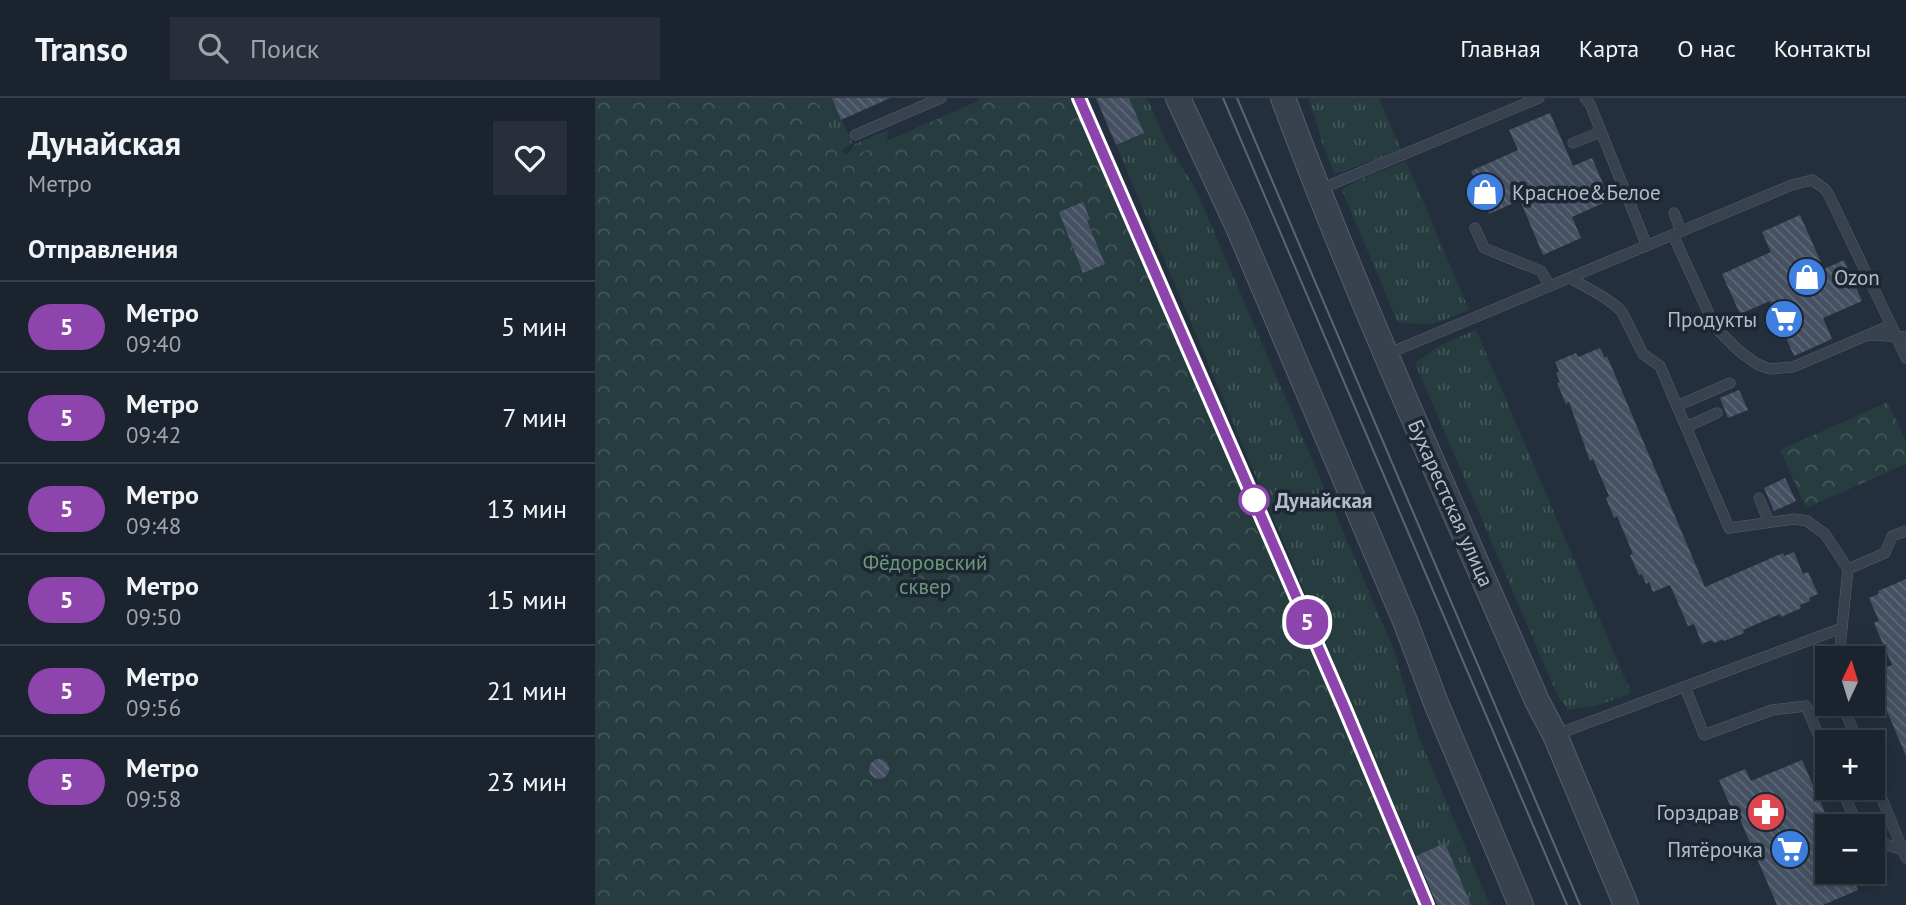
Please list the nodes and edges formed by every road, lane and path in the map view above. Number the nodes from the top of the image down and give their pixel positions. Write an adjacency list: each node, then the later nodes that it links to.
1 (941, 98): 7 (lane)
2 (1178, 98): 37 (street)
3 (1283, 98): 9 (street, Бухарестская улица)
4 (1539, 98): 9 (lane)
5 (1585, 98): 6 (lane)
6 (1601, 132): 8 (lane); 13 (lane)
7 (855, 135)
8 (1573, 143)
9 (1317, 190): 19 (street, Бухарестская улица)
10 (1674, 213): 12 (lane)
11 (1475, 228): 15 (lane)
12 (1677, 233): 13 (lane); 16 (lane); 17 (lane)
13 (1647, 246): 14 (lane)
14 (1570, 278): 15 (lane); 22 (lane)
15 (1550, 286): 19 (lane)
16 (1891, 325): 17 (lane); 18 (lane)
17 (1866, 335): 18 (lane)
18 (1902, 341): 20 (lane)
19 (1387, 355): 33 (street, Бухарестская улица)
20 (1906, 358)
21 (1730, 383): 22 (lane)
22 (1677, 405): 24 (lane)
23 (1717, 413): 24 (lane)
24 (1686, 427): 26 (lane)
25 (1759, 498): 26 (lane)
26 (1769, 522): 28 (lane)
27 (1906, 531): 28 (lane)
28 (1847, 569): 29 (lane)
29 (1842, 628): 30 (lane); 31 (lane)
30 (1840, 646)
31 (1685, 687): 32 (lane); 33 (lane)
32 (1816, 730)
33 (1555, 735): 38 (street, Бухарестская улица)
34 (1882, 800): 36 (lane)
35 (1885, 845): 36 (lane)
36 (1904, 854)
37 (1521, 905)
38 (1626, 905)

